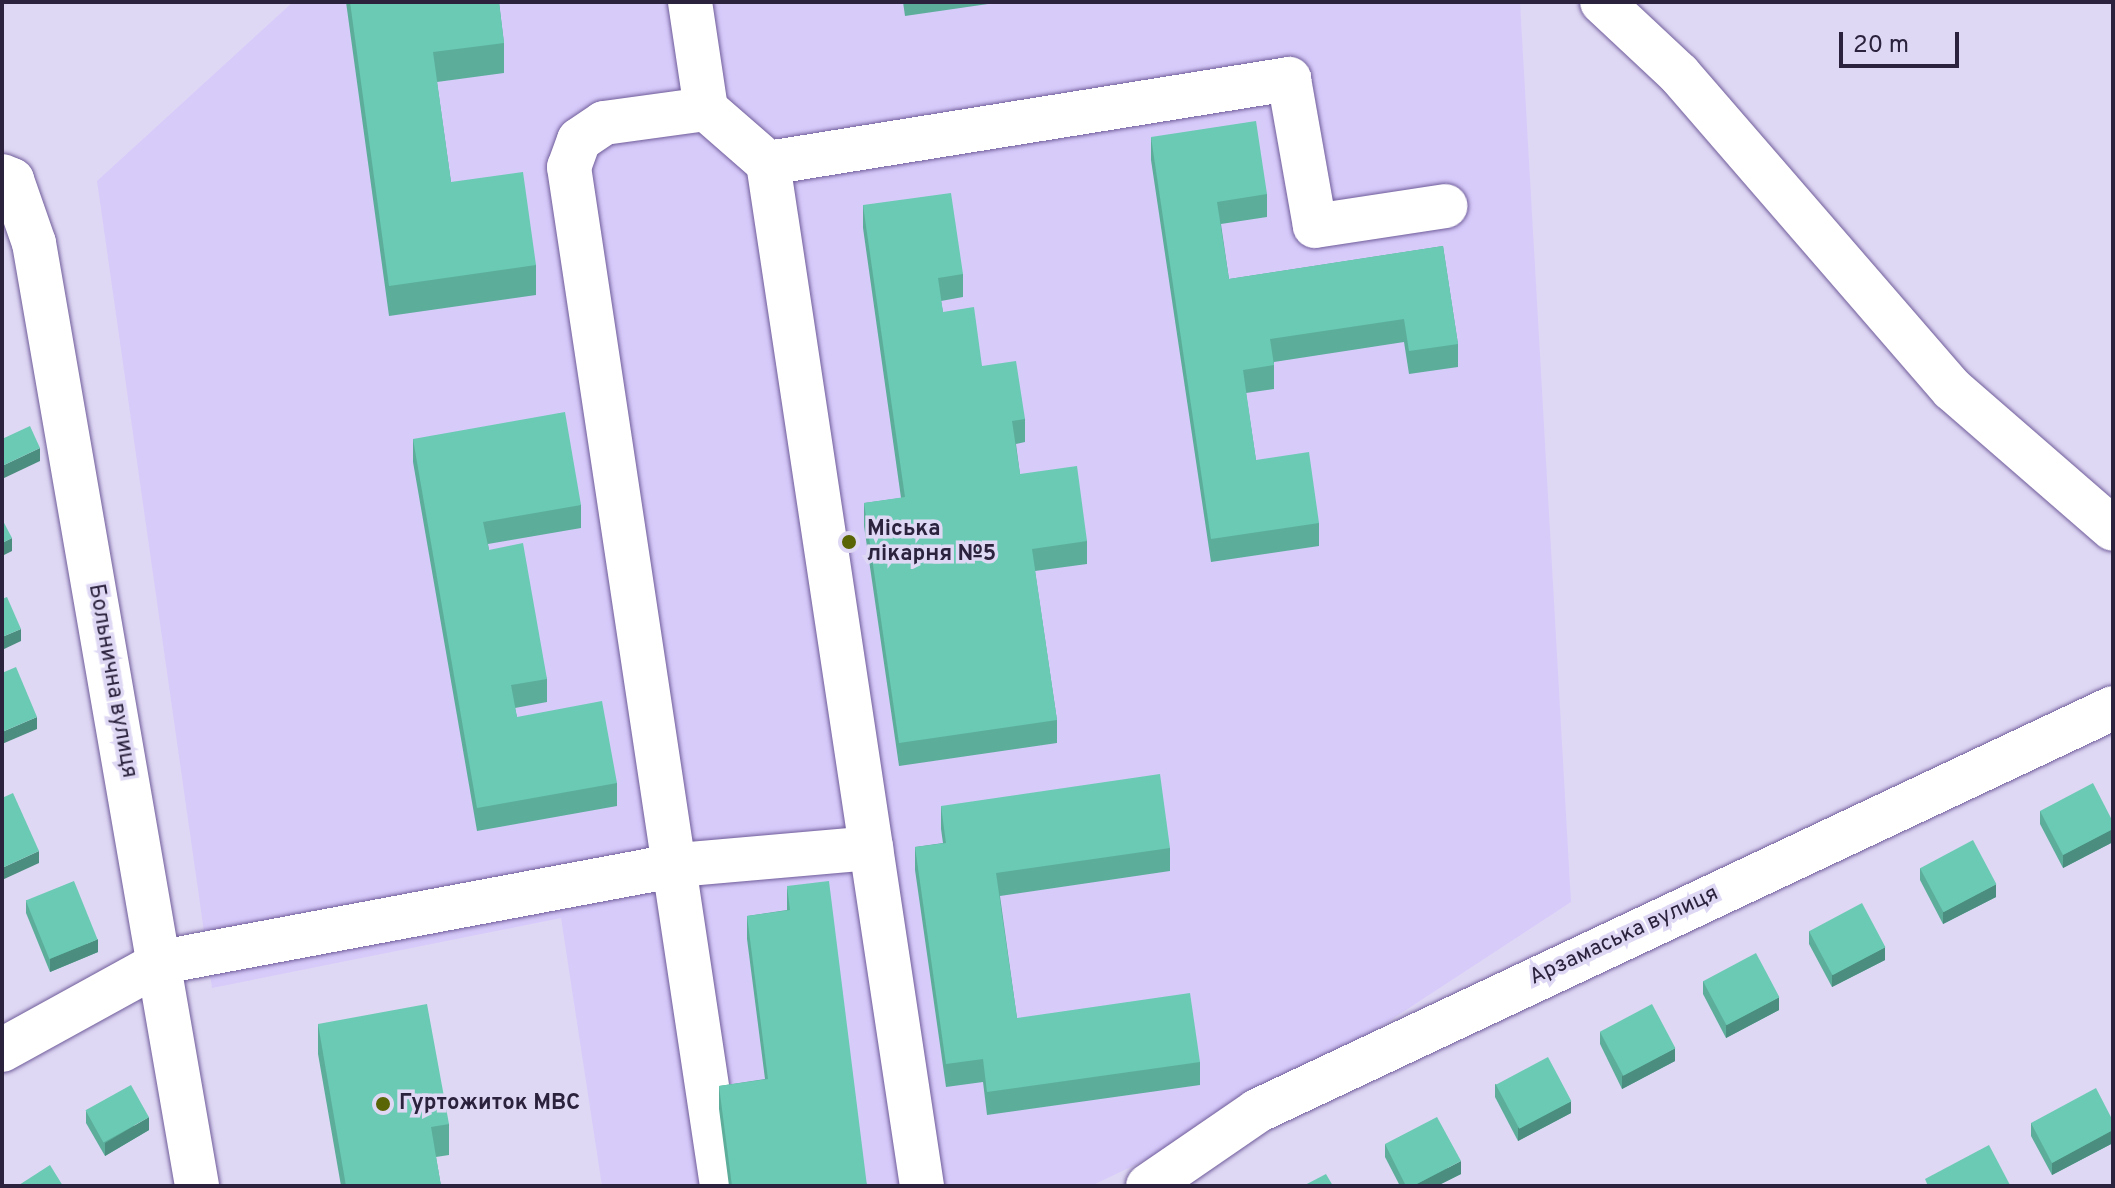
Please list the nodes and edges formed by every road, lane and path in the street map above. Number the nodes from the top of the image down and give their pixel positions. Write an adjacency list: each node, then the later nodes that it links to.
1 (690, 2): 3 (street)
2 (1602, 2): 7 (street)
3 (706, 109): 4 (street); 10 (street)
4 (768, 163): 6 (street); 9 (street)
5 (7, 178): 11 (street, Больнична вулиця)
6 (1445, 206)
7 (2113, 529)
8 (2113, 708): 16 (street, Арзамаська вулиця)
9 (871, 848): 10 (street); 15 (street)
10 (678, 865): 11 (street); 14 (street)
11 (162, 962): 12 (street); 13 (street, Больнична вулиця)
12 (2, 1050)
13 (197, 1186)
14 (722, 1186)
15 (922, 1186)
16 (1148, 1186)

